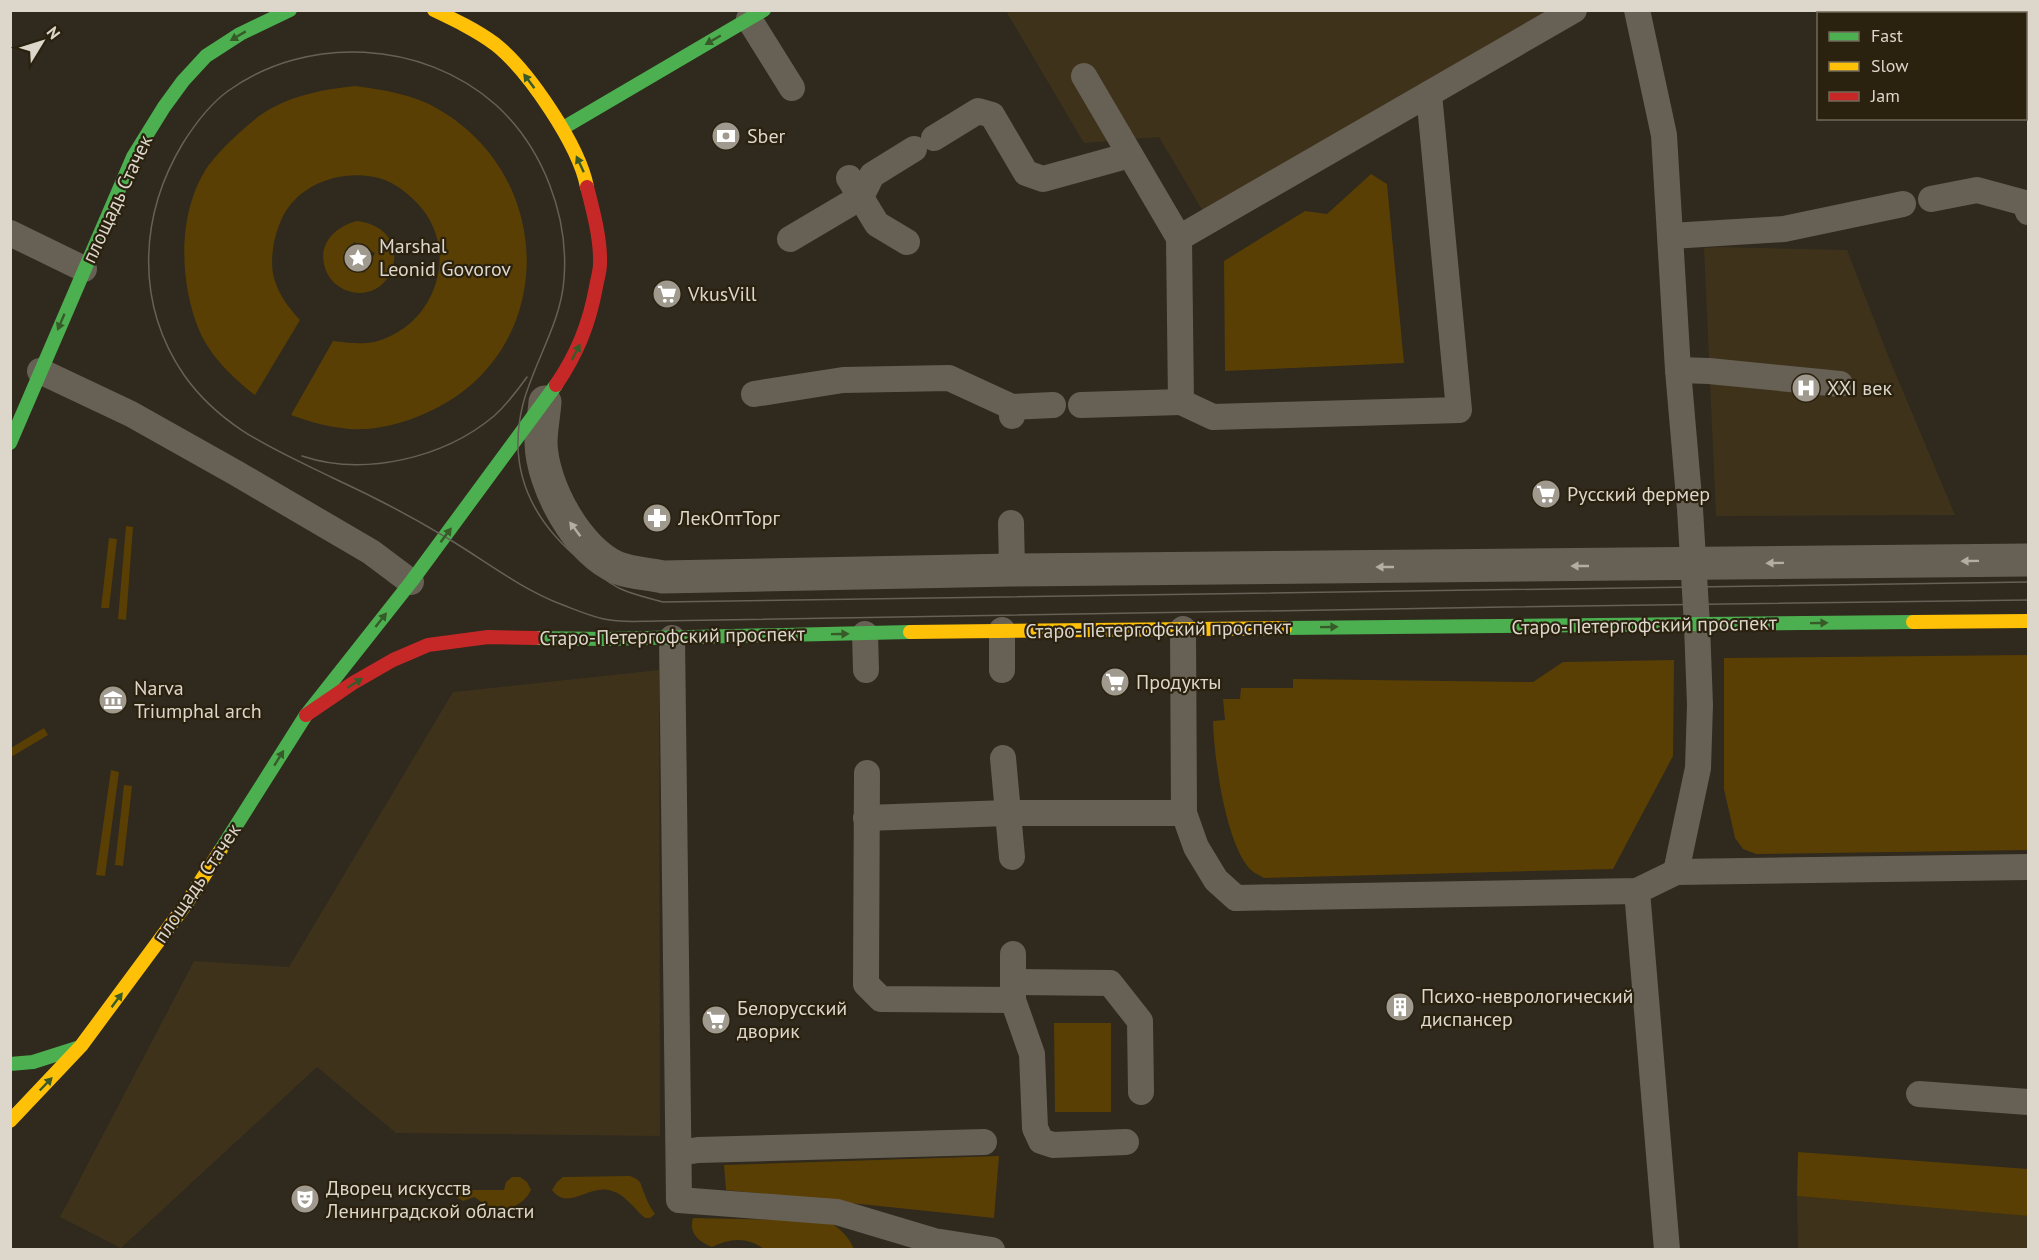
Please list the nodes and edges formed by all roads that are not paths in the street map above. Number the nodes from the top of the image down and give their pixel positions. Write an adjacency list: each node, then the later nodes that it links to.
1 (290, 10): 20 (main road, площадь Стачек, one-way to 20)
2 (434, 10): 9 (main road, one-way to 2)
3 (1574, 10): 8 (lane)
4 (1637, 10): 16 (lane)
5 (756, 15): 7 (lane); 9 (main road, one-way to 9)
6 (1084, 76): 10 (lane)
7 (792, 88)
8 (1429, 94): 17 (lane); 26 (lane)
9 (563, 128): 25 (main road, площадь Стачек, one-way to 9)
10 (1130, 155): 11 (lane); 17 (lane)
11 (855, 188): 18 (lane); 19 (lane)
12 (1931, 199): 14 (lane)
13 (1903, 204): 16 (lane)
14 (2028, 212)
15 (10, 233): 20 (lane)
16 (1671, 236): 21 (lane)
17 (1179, 238): 26 (lane)
18 (790, 239)
19 (907, 243)
20 (84, 269): 22 (main road, площадь Стачек, one-way to 22)
21 (1678, 370): 23 (lane); 32 (lane)
22 (40, 371): 29 (main road, площадь Стачек); 34 (lane)
23 (1840, 384)
24 (754, 394): 27 (lane)
25 (545, 402): 33 (street, one-way to 25); 34 (main road, площадь Стачек, one-way to 25)
26 (1181, 402): 28 (lane)
27 (1053, 405)
28 (1082, 405)
29 (10, 443)
30 (1011, 523): 33 (lane)
31 (2028, 560): 32 (street, one-way to 32)
32 (1694, 564): 33 (street, one-way to 33); 36 (lane)
33 (1012, 570)
34 (411, 582): 43 (main road, площадь Стачек, one-way to 34)
35 (2028, 621): 36 (main road, Старо-Петергофский проспект, one-way to 35)
36 (1697, 625): 37 (main road, Старо-Петергофский проспект, one-way to 36); 51 (lane)
37 (1183, 629): 38 (main road, Старо-Петергофский проспект); 47 (lane)
38 (1002, 630): 39 (main road, Старо-Петергофский проспект); 42 (lane)
39 (865, 634): 40 (main road, Старо-Петергофский проспект, one-way to 39); 41 (lane)
40 (672, 638): 43 (main road, Старо-Петергофский проспект, one-way to 40); 63 (lane)
41 (866, 670)
42 (1002, 670)
43 (306, 715): 55 (main road, площадь Стачек, one-way to 43)
44 (1003, 758): 46 (lane)
45 (867, 773): 48 (lane)
46 (1008, 813): 47 (lane); 48 (lane); 49 (lane)
47 (1184, 813): 52 (lane)
48 (866, 818): 54 (lane)
49 (1012, 857)
50 (2028, 867): 51 (lane)
51 (1676, 872): 52 (lane)
52 (1637, 891): 65 (lane)
53 (1013, 954): 54 (lane)
54 (1013, 991): 57 (lane); 62 (lane)
55 (81, 1046): 56 (main road); 60 (main road, площадь Стачек, one-way to 55)
56 (10, 1064)
57 (1142, 1092)
58 (1919, 1094): 59 (lane)
59 (2028, 1102)
60 (10, 1121)
61 (984, 1142): 63 (lane)
62 (1126, 1142)
63 (679, 1153): 64 (lane)
64 (992, 1250)
65 (1667, 1250)

